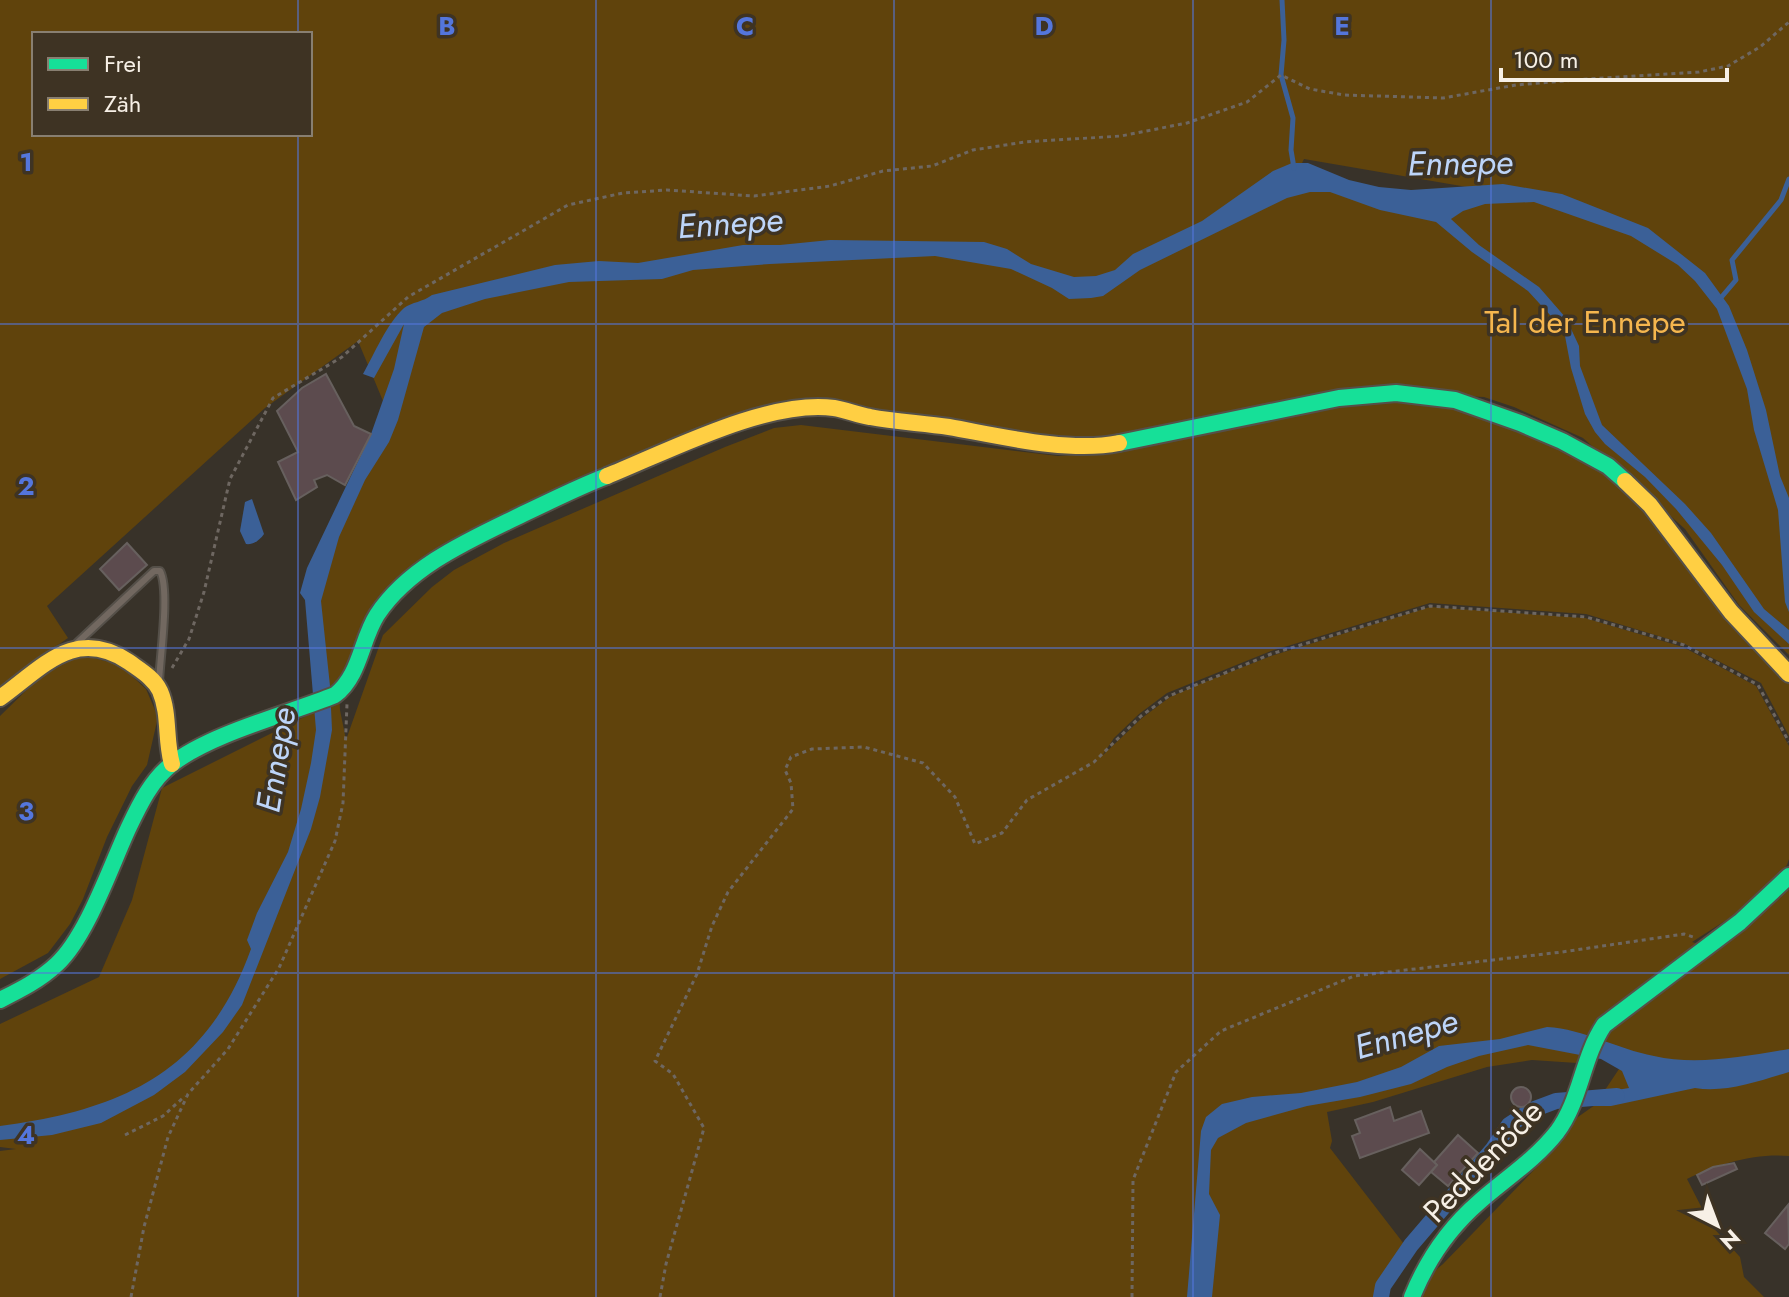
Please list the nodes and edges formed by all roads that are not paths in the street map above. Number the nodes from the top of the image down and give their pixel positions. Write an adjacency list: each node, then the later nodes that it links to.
1 (71, 649): 3 (street); 3 (lane); 4 (street)
2 (1789, 674): 5 (street)
3 (159, 690): 5 (street)
4 (0, 698)
5 (172, 764): 7 (street)
6 (1788, 879): 8 (street, Peddenöde)
7 (0, 1000)
8 (1412, 1297)

